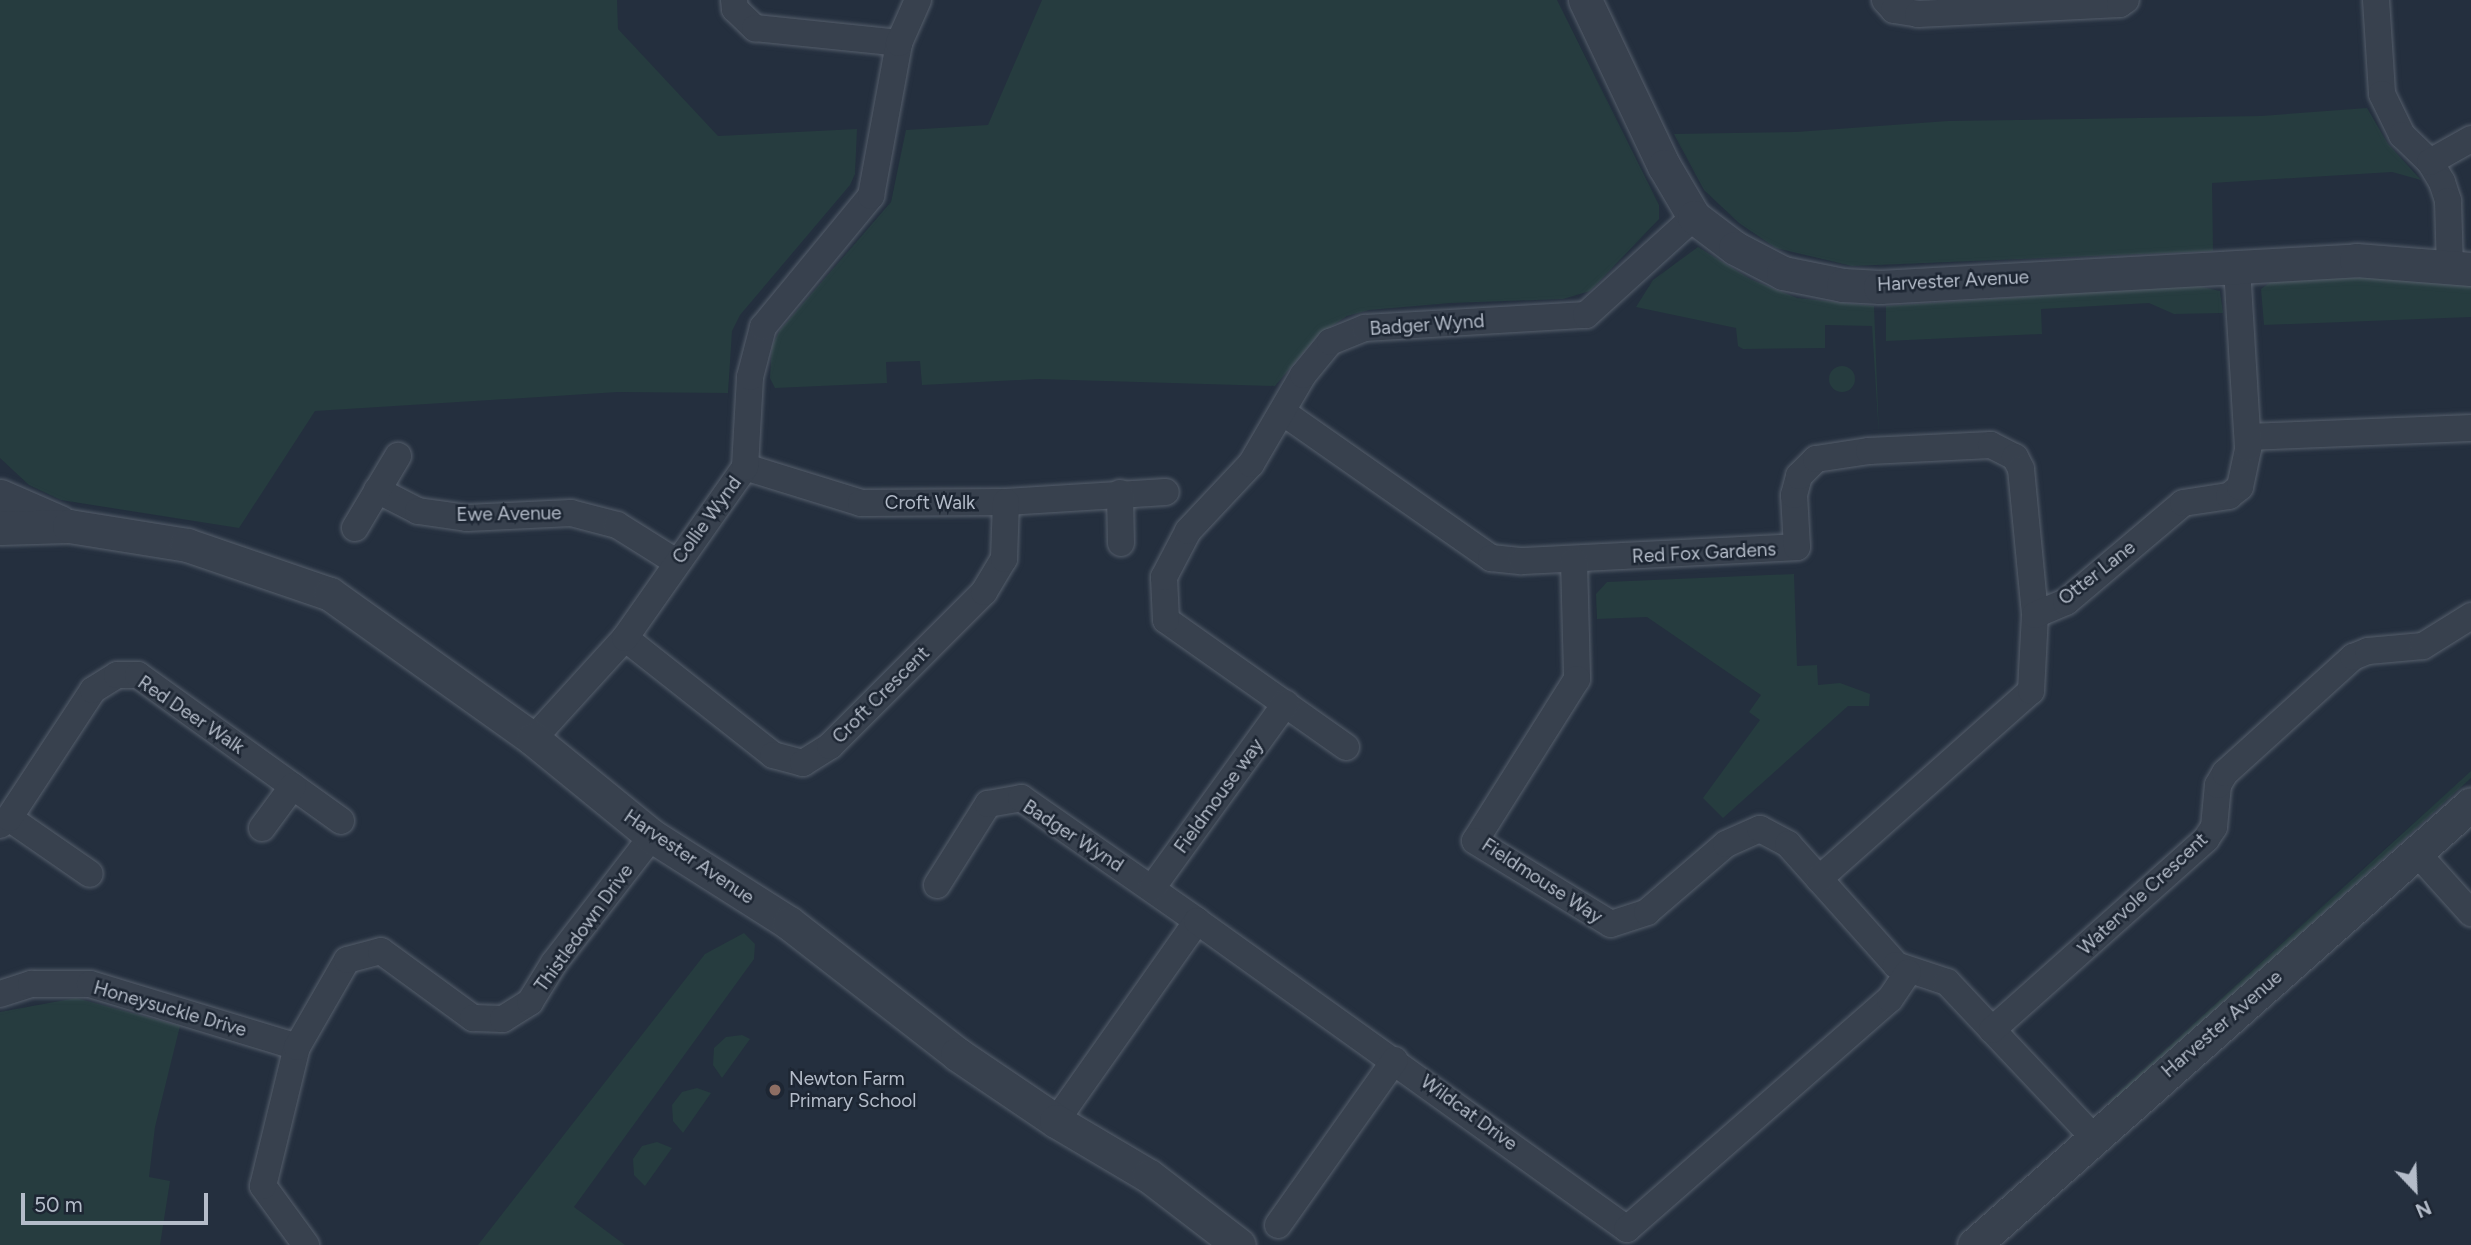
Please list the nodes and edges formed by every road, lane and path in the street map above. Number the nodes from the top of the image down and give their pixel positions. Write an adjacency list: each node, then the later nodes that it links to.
1 (734, 0): 7 (street)
2 (918, 0): 7 (street, Collie Wynd)
3 (1585, 0): 10 (street, Harvester Avenue)
4 (1885, 0): 5 (street)
5 (2126, 0)
6 (2376, 0): 9 (street)
7 (899, 43): 17 (street, Collie Wynd)
8 (2471, 139): 9 (street)
9 (2430, 162): 12 (street)
10 (1694, 217): 11 (street, Harvester Avenue); 13 (street, Badger Wynd)
11 (2238, 267): 12 (street, Harvester Avenue); 15 (street, Otter Lane)
12 (2460, 268)
13 (1284, 413): 27 (street, Red Fox Gardens); 32 (street, Badger Wynd)
14 (2471, 428): 15 (street)
15 (2248, 437): 29 (street, Otter Lane)
16 (398, 456): 18 (street)
17 (745, 467): 22 (street, Croft Walk); 28 (street, Collie Wynd)
18 (377, 490): 25 (street); 28 (street, Ewe Avenue)
19 (1166, 492): 20 (street, Croft Walk)
20 (1120, 493): 22 (street, Croft Walk); 26 (street)
21 (0, 496): 23 (street, Harvester Avenue)
22 (1006, 502): 31 (street, Croft Crescent)
23 (69, 526): 24 (street, Harvester Avenue); 33 (street, Harvester Avenue)
24 (0, 528)
25 (355, 528)
26 (1121, 543)
27 (1574, 561): 29 (street, Red Fox Gardens); 43 (street, Fieldmouse Way)
28 (676, 562): 31 (street, Collie Wynd)
29 (2035, 615): 43 (street)
30 (2471, 616): 50 (street, Watervole Crescent)
31 (625, 638): 33 (street, Collie Wynd)
32 (1286, 703): 34 (street); 45 (street, Fieldmouse way)
33 (533, 739): 40 (street, Harvester Avenue)
34 (1346, 747)
35 (293, 786): 37 (street, Red Deer Walk); 38 (street, Red Deer Walk); 39 (street)
36 (2471, 804): 41 (street, Harvester Avenue)
37 (5, 821): 42 (street, Red Deer Walk)
38 (341, 821)
39 (262, 828)
40 (652, 836): 51 (street, Thistledown Drive); 53 (street, Harvester Avenue)
41 (2417, 853): 46 (street); 54 (street, Harvester Avenue)
42 (90, 874)
43 (1819, 879): 48 (street, Fieldmouse Way)
44 (937, 885): 45 (street, Badger Wynd)
45 (1152, 888): 47 (street, Badger Wynd)
46 (2471, 913)
47 (1197, 921): 52 (street, Wildcat Drive); 53 (street)
48 (1908, 972): 50 (street); 52 (street, Wildcat Drive)
49 (0, 994): 51 (street, Honeysuckle Drive)
50 (1992, 1030): 54 (street)
51 (298, 1046): 56 (street, Thistledown Drive)
52 (1395, 1060): 55 (street)
53 (1056, 1121): 57 (street, Harvester Avenue)
54 (2094, 1138): 58 (street, Harvester Avenue)
55 (1279, 1225)
56 (306, 1245)
57 (1239, 1245)
58 (1974, 1245)

